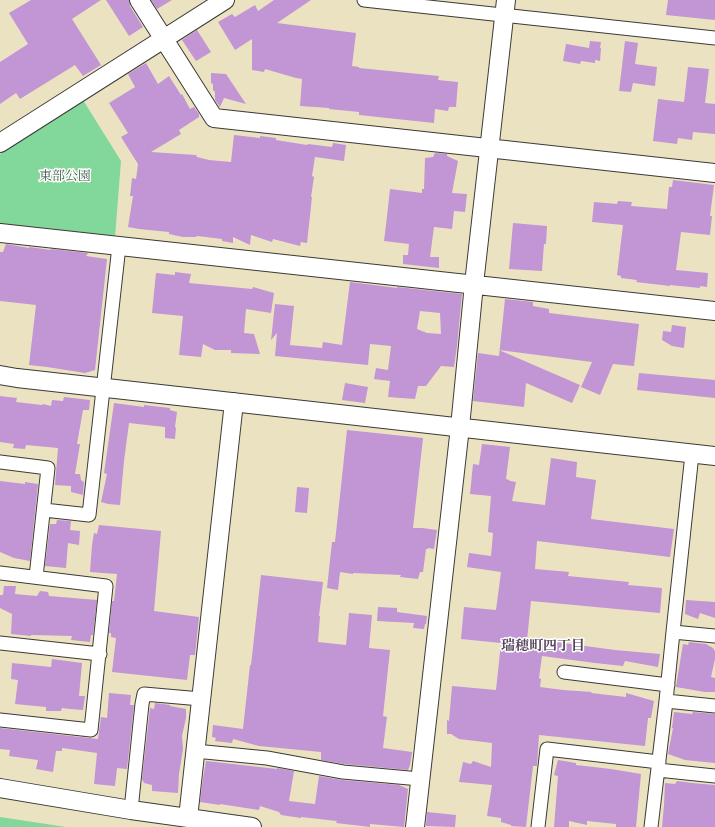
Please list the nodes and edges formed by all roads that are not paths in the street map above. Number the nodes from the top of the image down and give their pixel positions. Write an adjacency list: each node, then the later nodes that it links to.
1 (139, 0): 6 (street)
2 (225, 0): 6 (street)
3 (364, 0): 4 (street)
4 (505, 8): 5 (street); 8 (street)
5 (715, 38)
6 (163, 39): 7 (street); 8 (street)
7 (0, 143)
8 (490, 148): 9 (street); 12 (street)
9 (715, 173)
10 (0, 233): 11 (street)
11 (119, 246): 12 (street); 15 (street)
12 (474, 284): 13 (street); 17 (street)
13 (715, 311)
14 (0, 375): 15 (street)
15 (103, 388): 16 (street); 21 (street)
16 (234, 402): 17 (street); 30 (street)
17 (460, 427): 18 (street); 37 (street)
18 (692, 454): 19 (street); 24 (street)
19 (715, 456)
20 (0, 462): 21 (street)
21 (44, 510): 23 (street)
22 (0, 573): 23 (street)
23 (36, 577): 27 (street)
24 (673, 632): 25 (street); 29 (street)
25 (715, 636)
26 (0, 643): 27 (street)
27 (100, 654): 33 (street)
28 (564, 672): 29 (street)
29 (668, 685): 31 (street)
30 (201, 699): 34 (street); 39 (street)
31 (666, 701): 32 (street); 35 (street)
32 (715, 706)
33 (0, 720)
34 (195, 751): 37 (street); 40 (street)
35 (658, 766): 36 (street); 43 (street); 44 (street)
36 (715, 776)
37 (420, 779): 42 (street)
38 (0, 788): 39 (street)
39 (131, 810): 40 (street)
40 (188, 818): 41 (street)
41 (252, 827)
42 (415, 827)
43 (538, 827)
44 (651, 827)

